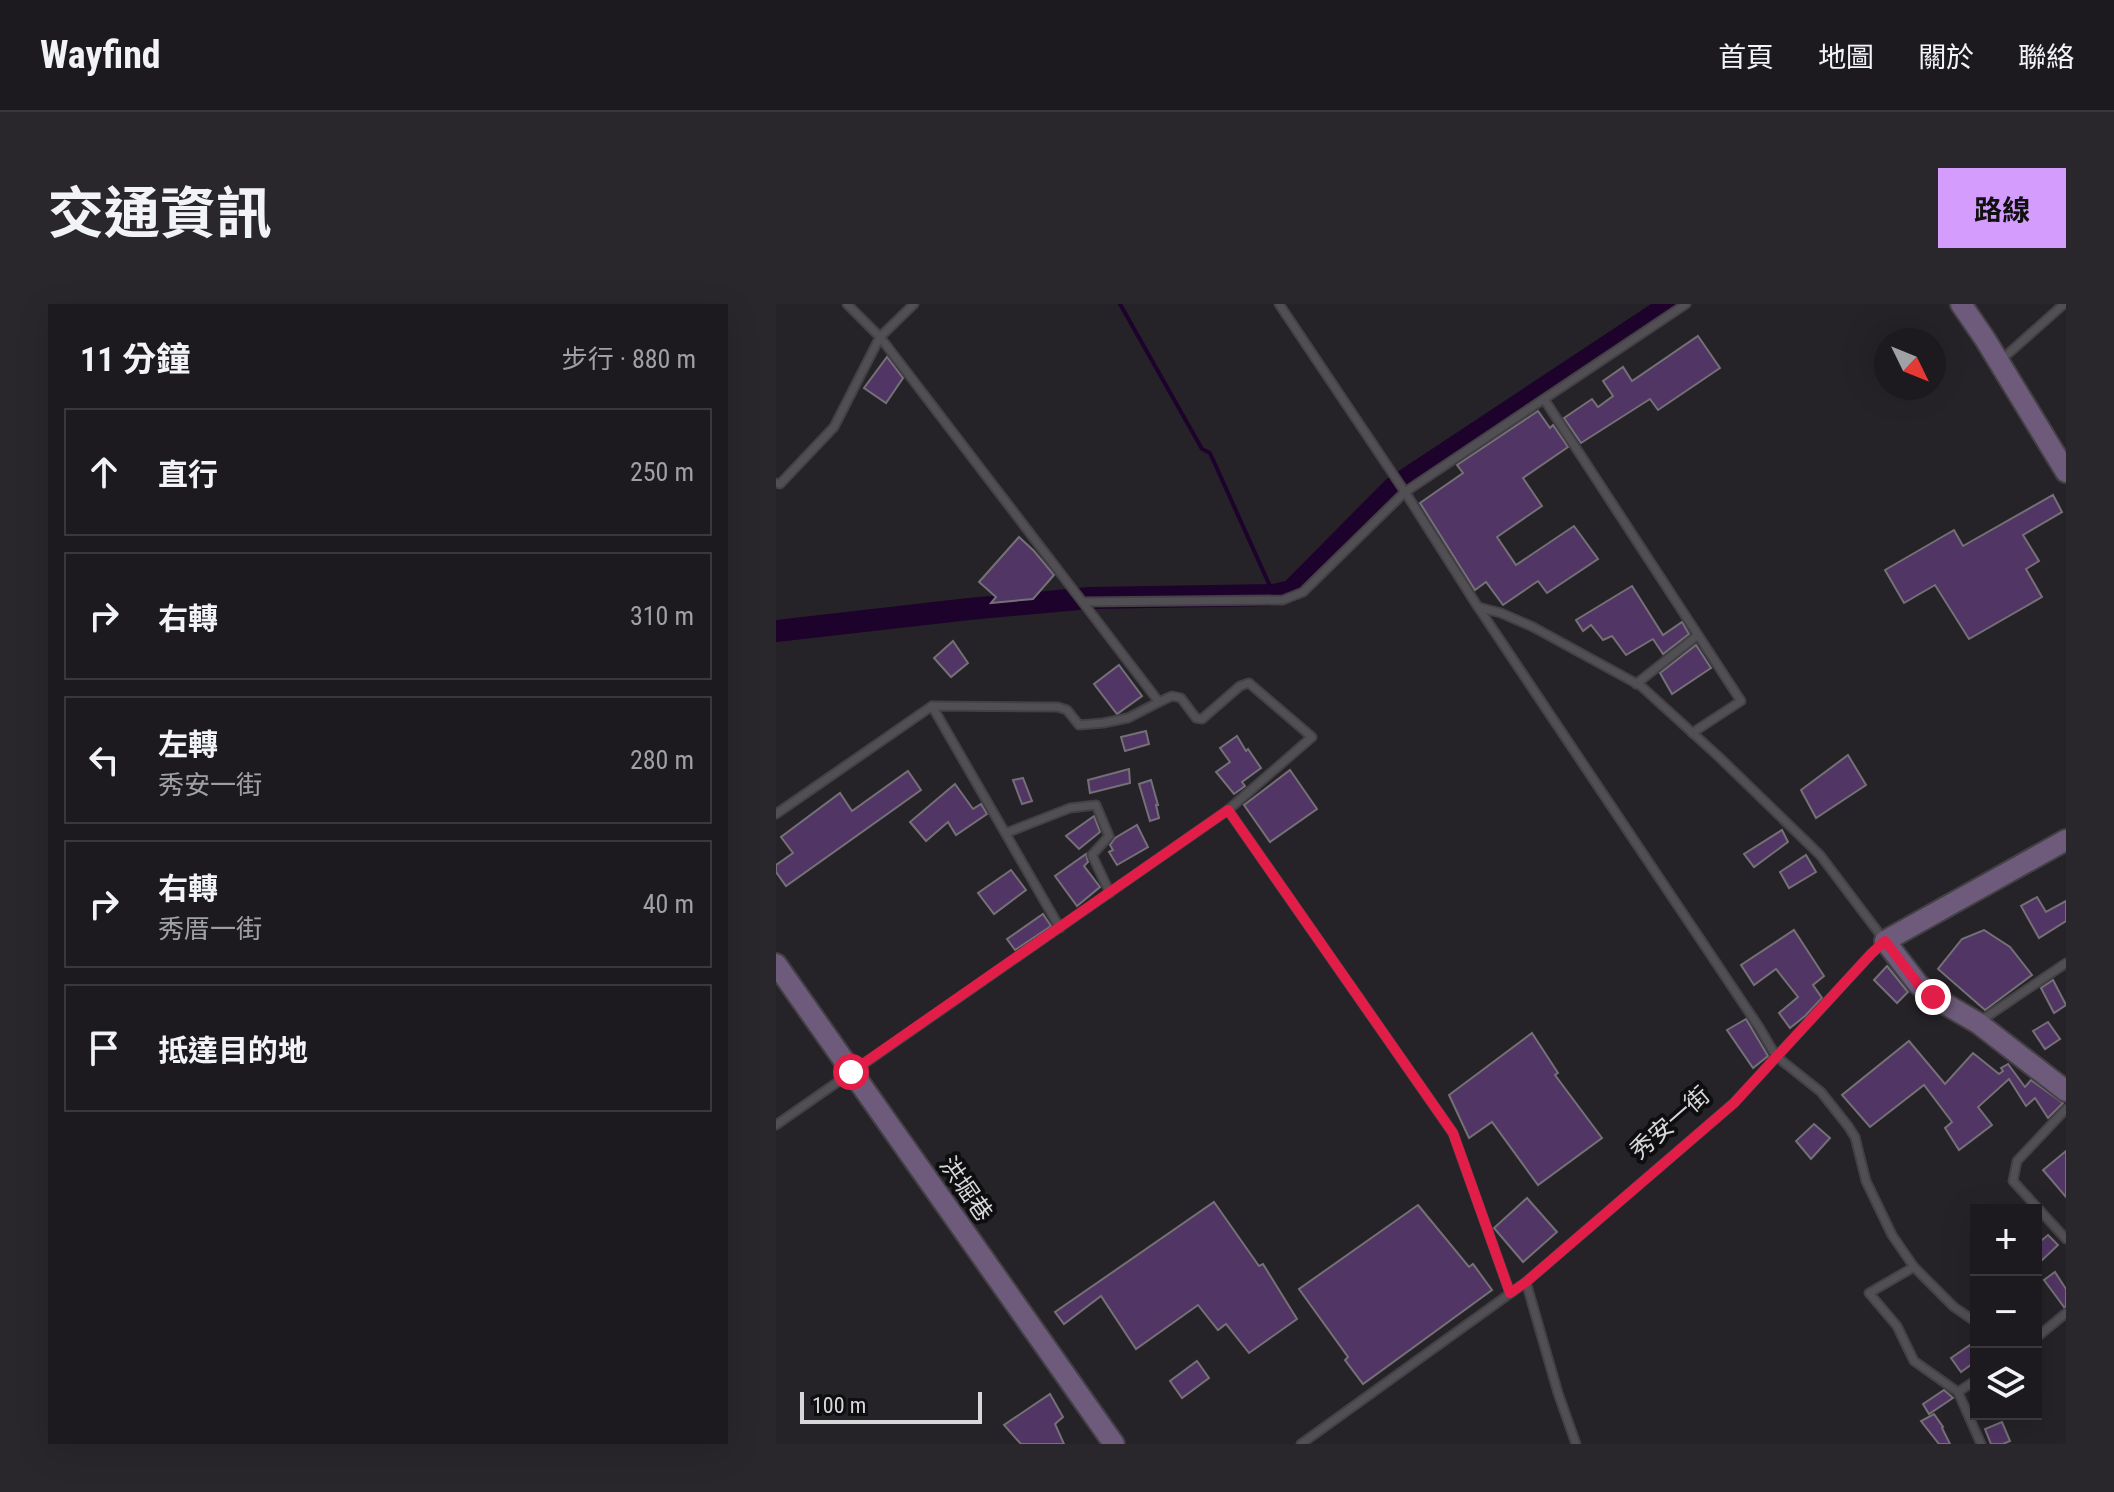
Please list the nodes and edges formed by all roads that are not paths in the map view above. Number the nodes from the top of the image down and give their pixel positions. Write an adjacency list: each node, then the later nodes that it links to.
1 (847, 304): 7 (lane)
2 (914, 304): 7 (lane)
3 (1279, 304): 12 (lane)
4 (1686, 304): 9 (lane)
5 (1961, 304): 8 (street)
6 (2064, 304): 8 (lane)
7 (880, 337): 11 (lane); 13 (lane)
8 (1999, 362): 10 (street)
9 (1544, 399): 12 (lane); 15 (lane)
10 (2066, 472)
11 (776, 483)
12 (1405, 492): 13 (lane); 14 (lane)
13 (1084, 602): 17 (lane)
14 (1478, 607): 16 (lane); 30 (lane)
15 (1698, 635): 16 (lane); 19 (lane)
16 (1636, 684): 19 (lane)
17 (1159, 702): 18 (lane); 20 (lane)
18 (932, 706): 21 (lane); 22 (lane)
19 (1692, 733): 26 (lane)
20 (1228, 810): 24 (lane); 38 (lane)
21 (776, 814)
22 (1006, 833): 24 (lane); 25 (lane)
23 (2066, 840): 26 (street, 秀安一街)
24 (1110, 893): 25 (lane)
25 (1060, 928): 31 (lane)
26 (1885, 941): 29 (street); 30 (lane, 秀安一街)
27 (2066, 963): 29 (lane)
28 (776, 964): 31 (street, 洪堀巷)
29 (1978, 1023): 32 (street)
30 (1776, 1056): 36 (lane); 37 (lane, 秀安一街)
31 (851, 1072): 34 (lane); 44 (street, 洪堀巷)
32 (2066, 1091)
33 (2066, 1109): 35 (lane)
34 (776, 1125)
35 (2066, 1239)
36 (1914, 1267): 40 (lane); 43 (lane)
37 (1526, 1282): 38 (lane, 秀安一街); 46 (lane)
38 (1510, 1293): 45 (lane, 秀安一街)
39 (2066, 1313): 41 (lane)
40 (1970, 1318)
41 (2042, 1333)
42 (1970, 1384): 43 (lane)
43 (1958, 1392): 47 (lane)
44 (1114, 1444)
45 (1301, 1444)
46 (1576, 1444)
47 (1981, 1444)

